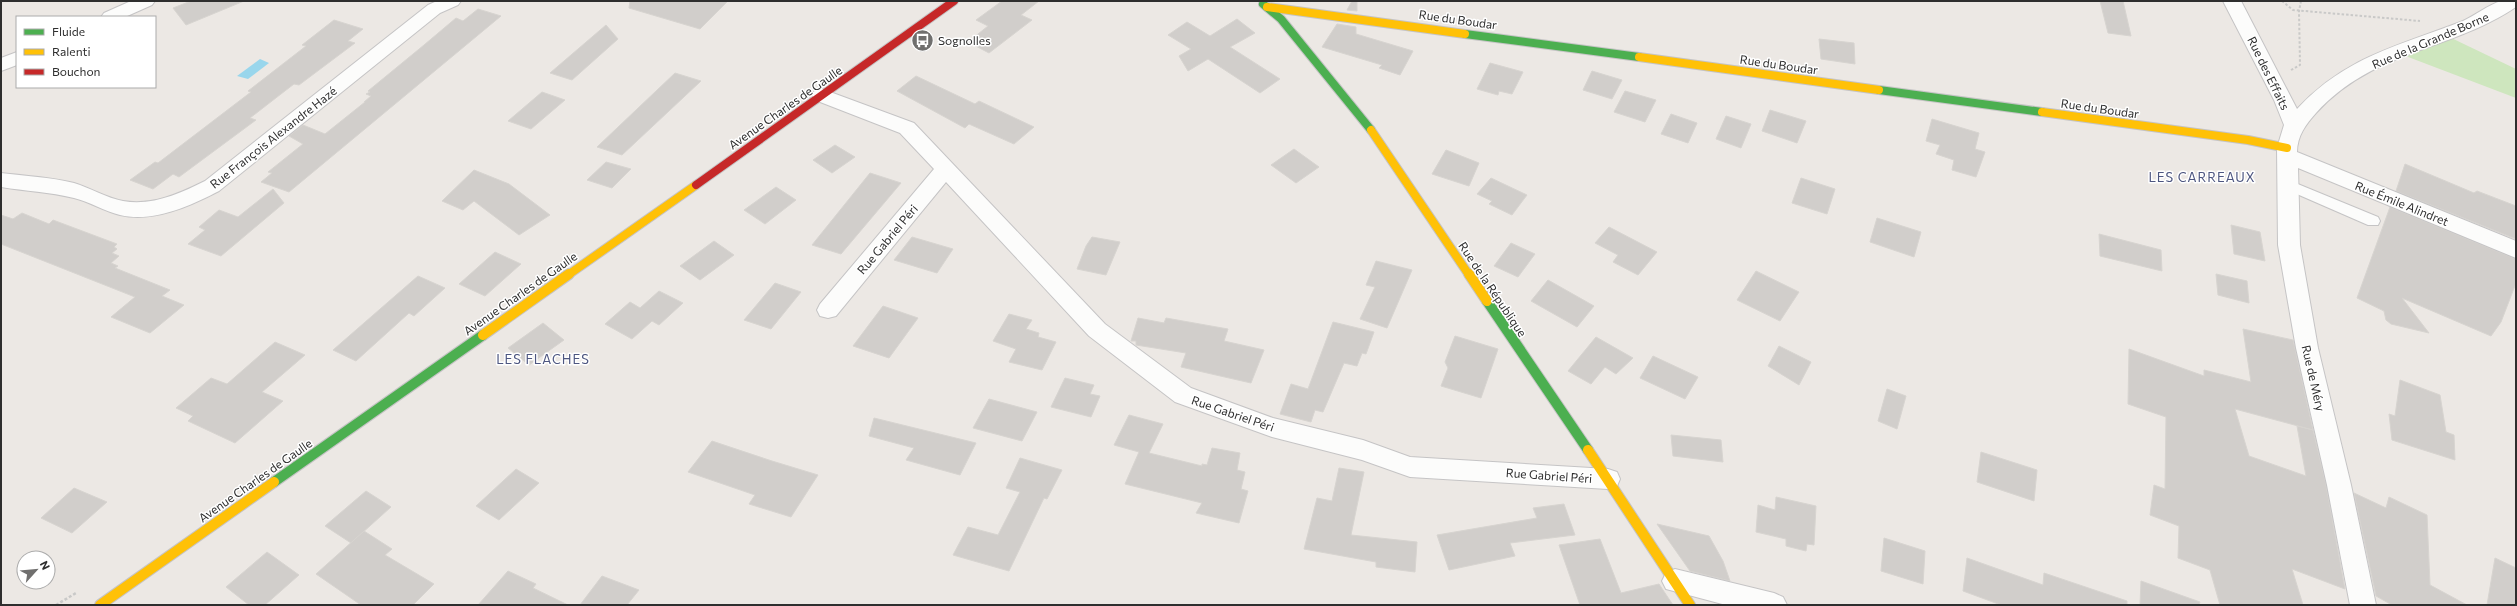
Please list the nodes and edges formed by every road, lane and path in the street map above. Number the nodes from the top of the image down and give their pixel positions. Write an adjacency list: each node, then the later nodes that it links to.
1 (146, 1): 12 (street)
2 (452, 1): 21 (street, Rue François Alexandre Hazé)
3 (954, 1): 17 (street, Avenue Charles de Gaulle)
4 (2232, 1): 16 (street, Rue des Effaits)
5 (2282, 1): 11 (path)
6 (2301, 1): 11 (path)
7 (2416, 1): 8 (path)
8 (2424, 1)
9 (2513, 1): 18 (street, Rue de la Grande Borne)
10 (1263, 4): 19 (street, Rue du Boudar); 26 (street, Rue de la République)
11 (2299, 11): 13 (path); 16 (path)
12 (112, 16)
13 (2423, 21)
14 (16, 58): 15 (street)
15 (1, 65)
16 (2274, 81): 18 (street, Rue des Effaits)
17 (822, 95): 20 (street, Rue Gabriel Péri); 28 (street, Avenue Charles de Gaulle)
18 (2294, 125): 19 (street, Rue des Effaits)
19 (2287, 152): 22 (street, Rue de Méry); 24 (street, Rue Émile Alindret)
20 (945, 169): 25 (street, Rue Gabriel Péri); 26 (street, Rue Gabriel Péri)
21 (1, 180)
22 (2288, 184): 23 (lane); 31 (street, Rue de Méry)
23 (2372, 221)
24 (2516, 250)
25 (828, 310)
26 (1608, 479): 27 (street, Rue de la République)
27 (1675, 581): 29 (street, Rue de la République); 30 (street)
28 (100, 605)
29 (1690, 605)
30 (1774, 605)
31 (2363, 605)

